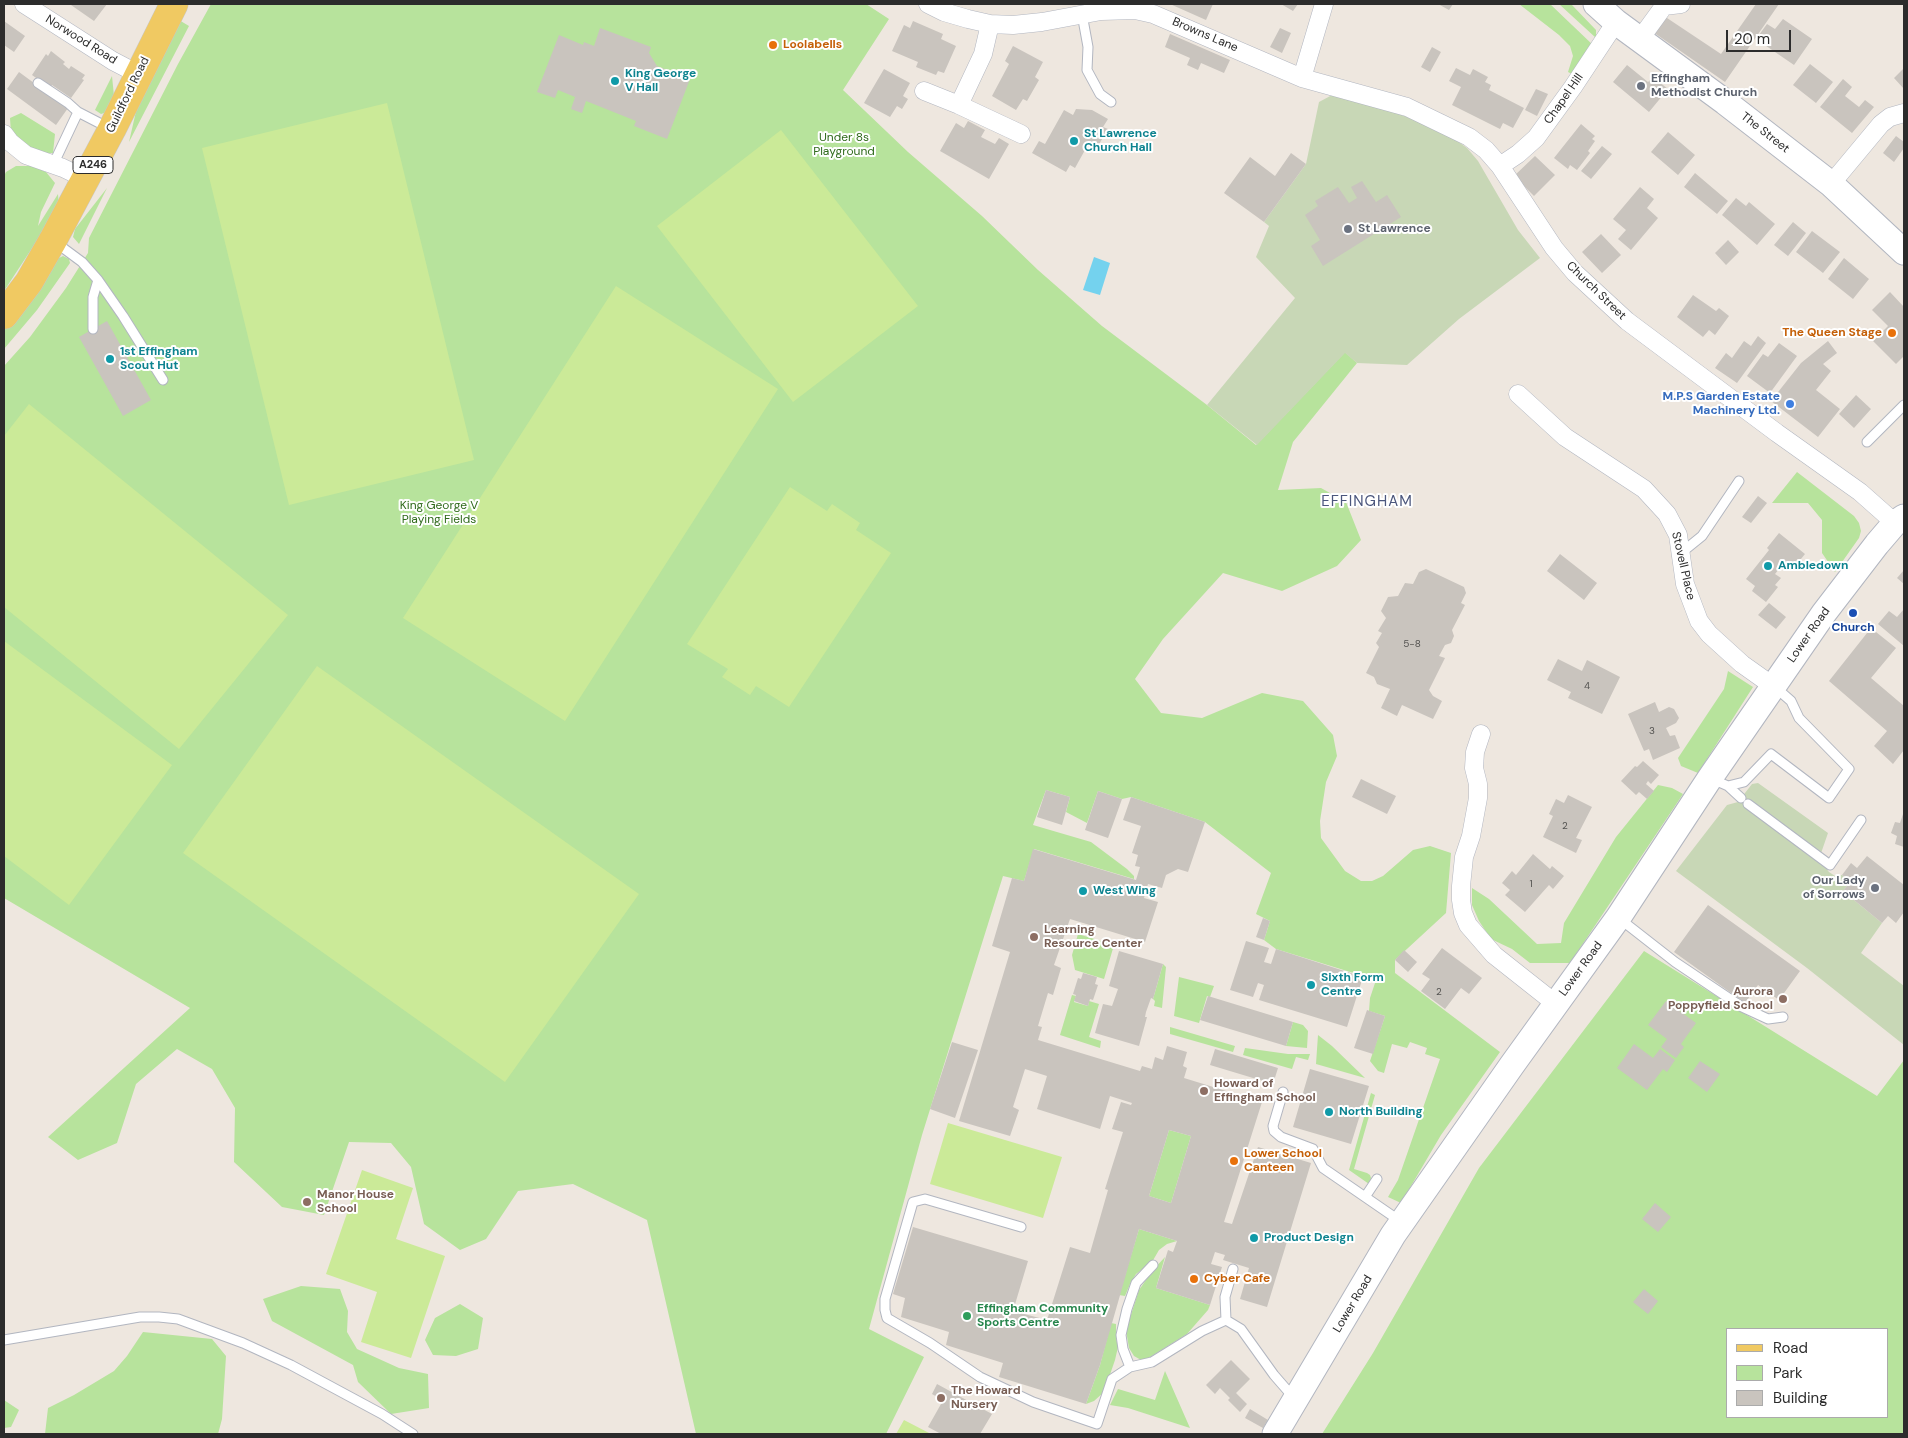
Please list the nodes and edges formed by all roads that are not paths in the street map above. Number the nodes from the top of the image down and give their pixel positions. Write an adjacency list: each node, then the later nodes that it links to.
1 (24, 4): 12 (street, Norwood Road)
2 (174, 4): 12 (main road, Guildford Road / A246)
3 (928, 4): 10 (street, Browns Lane)
4 (1324, 4): 13 (street)
5 (1596, 4): 9 (street, The Street)
6 (1681, 4): 11 (street)
7 (1100, 8): 8 (street, Browns Lane); 13 (street, Browns Lane)
8 (1082, 14): 10 (street, Browns Lane); 16 (lane)
9 (1616, 22): 11 (street, The Street); 24 (street, Chapel Hill)
10 (990, 24): 17 (street)
11 (1640, 39): 26 (street, The Street)
12 (138, 74): 20 (main road, Guildford Road / A246)
13 (1302, 78): 24 (street, Church Street)
14 (38, 83): 18 (lane)
15 (924, 91): 17 (street)
16 (1111, 102)
17 (959, 105): 21 (street)
18 (78, 112): 20 (lane); 23 (lane)
19 (1904, 113): 26 (street)
20 (112, 129): 25 (main road, Guildford Road / A246)
21 (1021, 134)
22 (6, 143): 23 (street)
23 (53, 165): 25 (street)
24 (1500, 166): 37 (street, Church Street)
25 (86, 180): 27 (main road, Guildford Road / A246)
26 (1831, 184): 28 (street, The Street)
27 (53, 240): 29 (lane); 30 (main road, Guildford Road / A246)
28 (1904, 252)
29 (98, 280): 31 (lane); 32 (lane)
30 (4, 314)
31 (93, 329)
32 (163, 380)
33 (1518, 394): 38 (street, Stovell Place)
34 (1904, 405): 35 (lane)
35 (1867, 442)
36 (1739, 480): 38 (lane)
37 (1900, 520): 39 (street, Lower Road)
38 (1681, 552): 39 (street, Stovell Place)
39 (1773, 686): 41 (street, Lower Road); 41 (lane)
40 (1481, 734): 44 (street)
41 (1719, 782): 42 (lane); 43 (street, Lower Road)
42 (1861, 820)
43 (1618, 918): 44 (street, Lower Road); 45 (lane)
44 (1556, 1004): 49 (street, Lower Road)
45 (1783, 1017)
46 (1283, 1092): 48 (lane)
47 (1378, 1179): 48 (lane)
48 (1365, 1197): 49 (lane)
49 (1402, 1223): 56 (street, Lower Road)
50 (1021, 1227): 55 (lane)
51 (1153, 1265): 55 (lane)
52 (1233, 1269): 53 (lane)
53 (1226, 1320): 55 (lane); 56 (lane)
54 (4, 1340): 57 (lane)
55 (1130, 1367)
56 (1296, 1400): 58 (street, Lower Road)
57 (412, 1434)
58 (1275, 1434)

